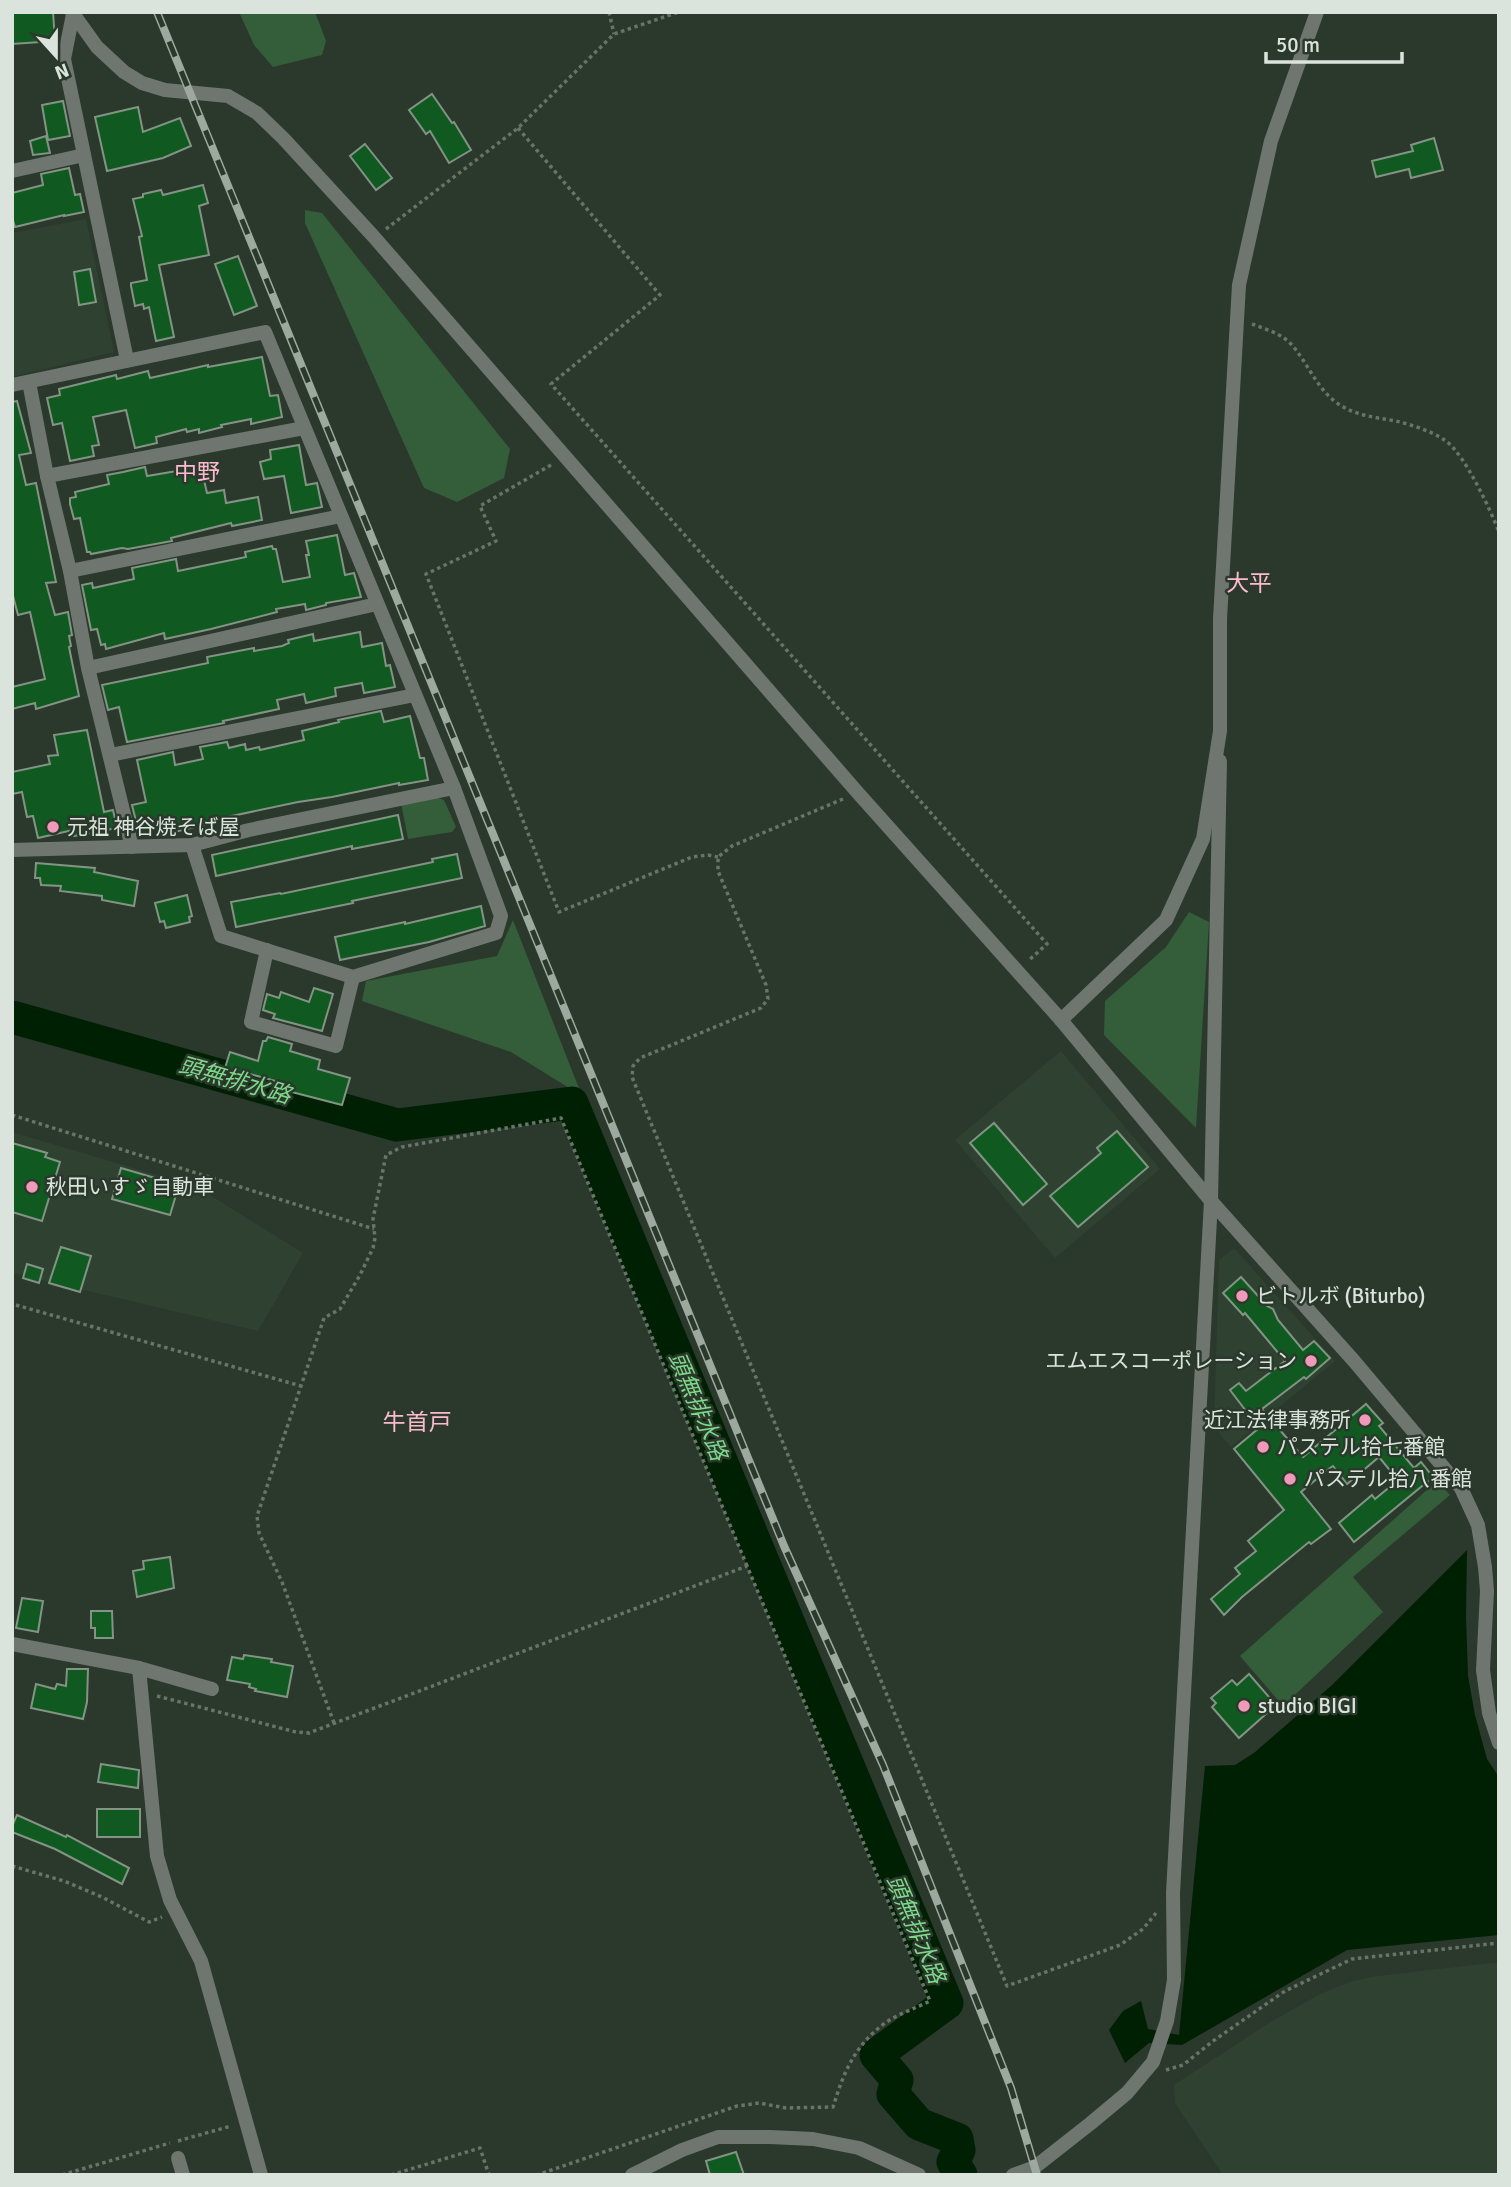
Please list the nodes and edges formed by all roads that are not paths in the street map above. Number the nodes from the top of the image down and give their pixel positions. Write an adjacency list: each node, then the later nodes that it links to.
1 (1317, 12): 15 (street)
2 (73, 13): 3 (street); 23 (street)
3 (84, 155): 4 (street); 5 (street)
4 (12, 171)
5 (127, 360): 6 (street); 8 (street)
6 (29, 382): 7 (street); 9 (street)
7 (12, 385)
8 (304, 428): 9 (street); 10 (street)
9 (47, 476): 11 (street)
10 (341, 516): 11 (street); 12 (street)
11 (70, 571): 13 (street)
12 (377, 604): 13 (street); 14 (street)
13 (88, 668): 16 (street)
14 (415, 695): 16 (street); 17 (street)
15 (1220, 731): 23 (street); 24 (street)
16 (110, 755): 19 (street)
17 (454, 788): 18 (street); 22 (street)
18 (192, 845): 19 (street); 21 (street)
19 (132, 847): 20 (street)
20 (12, 850)
21 (267, 950): 22 (street); 22 (street)
22 (353, 977)
23 (1062, 1020): 24 (street)
24 (1211, 1201): 25 (street); 35 (street)
25 (1493, 1591): 29 (street)
26 (12, 1644): 27 (street)
27 (139, 1668): 28 (street); 32 (street)
28 (212, 1689)
29 (1499, 1743)
30 (178, 2158): 31 (street)
31 (183, 2175)
32 (261, 2175)
33 (632, 2175): 34 (street)
34 (919, 2175)
35 (1013, 2175)

